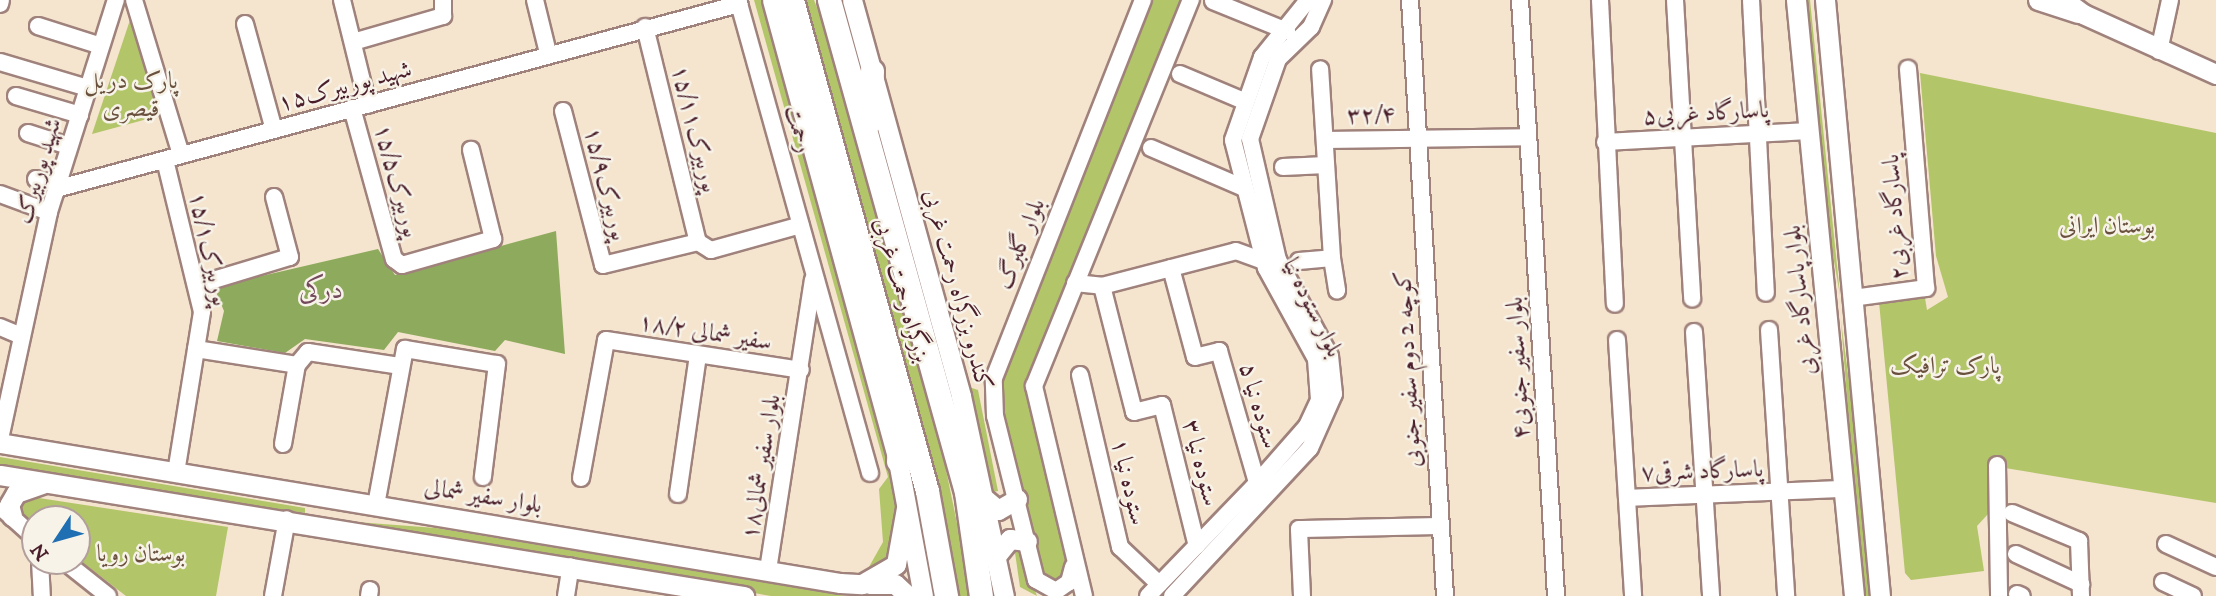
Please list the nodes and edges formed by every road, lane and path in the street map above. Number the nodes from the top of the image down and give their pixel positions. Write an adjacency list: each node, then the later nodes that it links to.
1 (116, 0): 32 (street, شهید پوربیرک)
2 (342, 0): 31 (street, پوربیرک۱۵/۵)
3 (443, 0): 31 (street)
4 (535, 0): 34 (street)
5 (772, 0): 102 (main road)
6 (792, 0): 98 (highway, بزرگراه رحمت غربی)
7 (829, 0): 55 (highway, بزرگراه رحمت غربی)
8 (852, 0): 38 (main road, کندرو بزرگراه رحمت غربی)
9 (1143, 0): 118 (street, بلوار گلبرگ)
10 (1191, 0): 77 (street)
11 (1308, 0): 30 (street, بلوار ستوده نیا)
12 (1323, 0): 152 (street, بلوار ستوده نیا)
13 (1410, 0): 52 (street, کوچه 2 دوم سفیر جنوبی)
14 (1520, 0): 51 (street, بلوار سفیر جنوبی۴)
15 (1600, 0): 56 (street)
16 (1675, 0): 53 (street)
17 (1751, 0): 50 (street)
18 (1796, 0): 48 (main road, بلوار پاسارگاد غربی)
19 (1825, 0): 83 (main road, بلوار پاسارگاد غربی)
20 (2038, 0): 26 (main road)
21 (2064, 0): 26 (main road)
22 (2170, 0): 33 (street)
23 (1213, 1): 30 (street)
24 (136, 2): 60 (street)
25 (739, 2): 29 (street, شهید پوربیرک۱۵); 70 (street, رحمت)
26 (2084, 7): 33 (main road)
27 (245, 24): 47 (street)
28 (38, 26): 32 (street)
29 (645, 27): 34 (street, شهید پوربیرک۱۵); 71 (street, پوربیرک۱۵/۱۱)
30 (1287, 31): 43 (street, بلوار ستوده نیا)
31 (353, 42): 44 (street, پوربیرک۱۵/۵)
32 (101, 46): 41 (street, شهید پوربیرک)
33 (2159, 51): 40 (main road)
34 (548, 53): 44 (street, شهید پوربیرک۱۵)
35 (0, 62): 41 (street)
36 (1320, 69): 54 (street)
37 (1908, 69): 83 (street, پاسارگاد غربی۲)
38 (872, 71): 55 (highway); 117 (main road, کندرو بزرگراه رحمت غربی)
39 (1180, 74): 43 (street)
40 (2216, 74)
41 (88, 88): 46 (street, شهید پوربیرک)
42 (16, 96): 46 (street)
43 (1244, 101): 66 (street, بلوار ستوده نیا)
44 (360, 107): 47 (street, شهید پوربیرک۱۵); 59 (street, پوربیرک۱۵/۵)
45 (563, 111): 71 (street, پوربیرک۱۵/۹)
46 (80, 115): 57 (street, شهید پوربیرک)
47 (274, 130): 60 (street, شهید پوربیرک۱۵)
48 (1809, 131): 50 (street, پاسارگاد غربی۵); 85 (main road, بلوار پاسارگاد غربی)
49 (28, 133): 57 (street)
50 (1757, 134): 53 (street, پاسارگاد غربی۵); 81 (street)
51 (1528, 137): 52 (street, ۳۲/۴); 155 (street, بلوار سفیر جنوبی۴)
52 (1418, 138): 54 (street, ۳۲/۴); 126 (street, کوچه 2 دوم سفیر جنوبی)
53 (1682, 138): 56 (street, پاسارگاد غربی۵); 82 (street)
54 (1325, 139): 62 (street)
55 (869, 141): 99 (highway, بزرگراه رحمت غربی)
56 (1605, 142): 84 (street)
57 (69, 146): 65 (street, شهید پوربیرک)
58 (1151, 148): 66 (street)
59 (471, 150)
60 (181, 155): 61 (street, شهید پوربیرک۱۵)
61 (164, 160): 65 (street, شهید پوربیرک۱۵); 78 (street, پوربیرک۱۵/۱)
62 (1326, 165): 63 (street); 72 (street)
63 (1283, 167)
64 (36, 178): 65 (street)
65 (57, 187): 69 (street, شهید پوربیرک)
66 (1244, 188): 73 (street, بلوار ستوده نیا)
67 (0, 194): 69 (street)
68 (274, 197): 78 (street)
69 (49, 212): 89 (street, شهید پوربیرک)
70 (801, 225): 71 (street); 76 (street, رحمت)
71 (698, 242)
72 (1332, 258): 74 (street); 80 (street)
73 (1264, 261): 75 (street); 109 (street, بلوار ستوده نیا)
74 (1299, 261)
75 (1171, 268): 79 (street); 109 (street, ستوده نیا ۵)
76 (814, 270): 96 (street, بلوار سفیر شمالی۱۸); 105 (street, رحمت)
77 (1075, 283): 79 (street); 133 (street)
78 (197, 285): 91 (street, پوربیرک۱۵/۱)
79 (1102, 286): 129 (street, ستوده نیا ۳)
80 (1337, 291)
81 (1766, 293)
82 (1692, 299)
83 (1853, 302): 85 (main road); 160 (main road, بلوار پاسارگاد غربی)
84 (1615, 304)
85 (1828, 308): 111 (main road, بلوار پاسارگاد غربی)
86 (0, 327): 89 (street)
87 (1769, 330): 112 (street)
88 (1694, 332): 114 (street)
89 (19, 335): 95 (street, شهید پوربیرک)
90 (1617, 340): 116 (street)
91 (196, 349): 93 (street); 104 (street, پوربیرک۱۵/۱)
92 (698, 356): 96 (street, سفیر شمالی ۱۸/۲); 108 (street, سفیر شمالی ۱۸/۲); 113 (street)
93 (297, 365): 94 (street); 101 (street)
94 (401, 366): 107 (street); 119 (street)
95 (6, 367): 100 (street, شهید پوربیرک)
96 (801, 370): 135 (street, بلوار سفیر شمالی۱۸)
97 (1080, 375): 141 (street, ستوده نیا ۱)
98 (903, 396): 102 (highway); 150 (highway, بزرگراه رحمت غربی)
99 (944, 417): 117 (highway); 142 (highway, بزرگراه رحمت غربی)
100 (0, 441): 104 (main road, بلوار سفیر شمالی)
101 (283, 444)
102 (898, 461): 120 (main road)
103 (1997, 465): 161 (street)
104 (176, 472): 115 (main road, بلوار سفیر شمالی)
105 (870, 473)
106 (2, 476): 110 (main road)
107 (483, 477)
108 (581, 478)
109 (1257, 483): 129 (street, بلوار ستوده نیا)
110 (64, 484): 121 (main road); 123 (main road)
111 (1844, 489): 112 (street, پاسارگاد شرقی۷); 159 (main road, بلوار پاسارگاد غربی)
112 (1778, 492): 114 (street, پاسارگاد شرقی۷); 158 (street)
113 (678, 494)
114 (1704, 495): 116 (street, پاسارگاد شرقی۷); 157 (street)
115 (327, 497): 119 (main road, بلوار سفیر شمالی); 125 (main road)
116 (1627, 498): 156 (street)
117 (985, 499): 118 (main road); 131 (main road, کندرو بزرگراه رحمت غربی)
118 (1017, 499): 127 (street, بلوار گلبرگ)
119 (376, 505): 135 (main road, بلوار سفیر شمالی)
120 (906, 508): 139 (main road); 149 (main road)
121 (6, 511): 124 (street)
122 (2012, 513): 140 (street)
123 (287, 519): 125 (main road); 145 (street)
124 (21, 525)
125 (321, 526): 132 (main road)
126 (1441, 526): 153 (street); 154 (street, کوچه 2 دوم سفیر جنوبی)
127 (1027, 541): 131 (main road); 133 (street, بلوار گلبرگ)
128 (2166, 544): 134 (street)
129 (1197, 546): 141 (street, بلوار ستوده نیا)
130 (2016, 554): 140 (street)
131 (996, 556): 142 (main road, کندرو بزرگراه رحمت غربی)
132 (572, 566): 146 (street); 147 (main road)
133 (1073, 567): 151 (street)
134 (2216, 568)
135 (768, 570): 139 (main road, بلوار سفیر شمالی)
136 (41, 575): 143 (street)
137 (82, 575): 144 (street)
138 (2163, 582): 162 (street)
139 (862, 584): 148 (main road, بلوار سفیر شمالی)
140 (2081, 590)
141 (1152, 592)
142 (999, 595)
143 (42, 596)
144 (108, 596)
145 (272, 596)
146 (566, 596)
147 (744, 596)
148 (908, 596)
149 (923, 596)
150 (946, 596)
151 (1084, 596)
152 (1172, 596)
153 (1302, 596)
154 (1446, 596)
155 (1556, 596)
156 (1633, 596)
157 (1711, 596)
158 (1786, 596)
159 (1854, 596)
160 (1880, 596)
161 (1999, 596)
162 (2193, 596)

